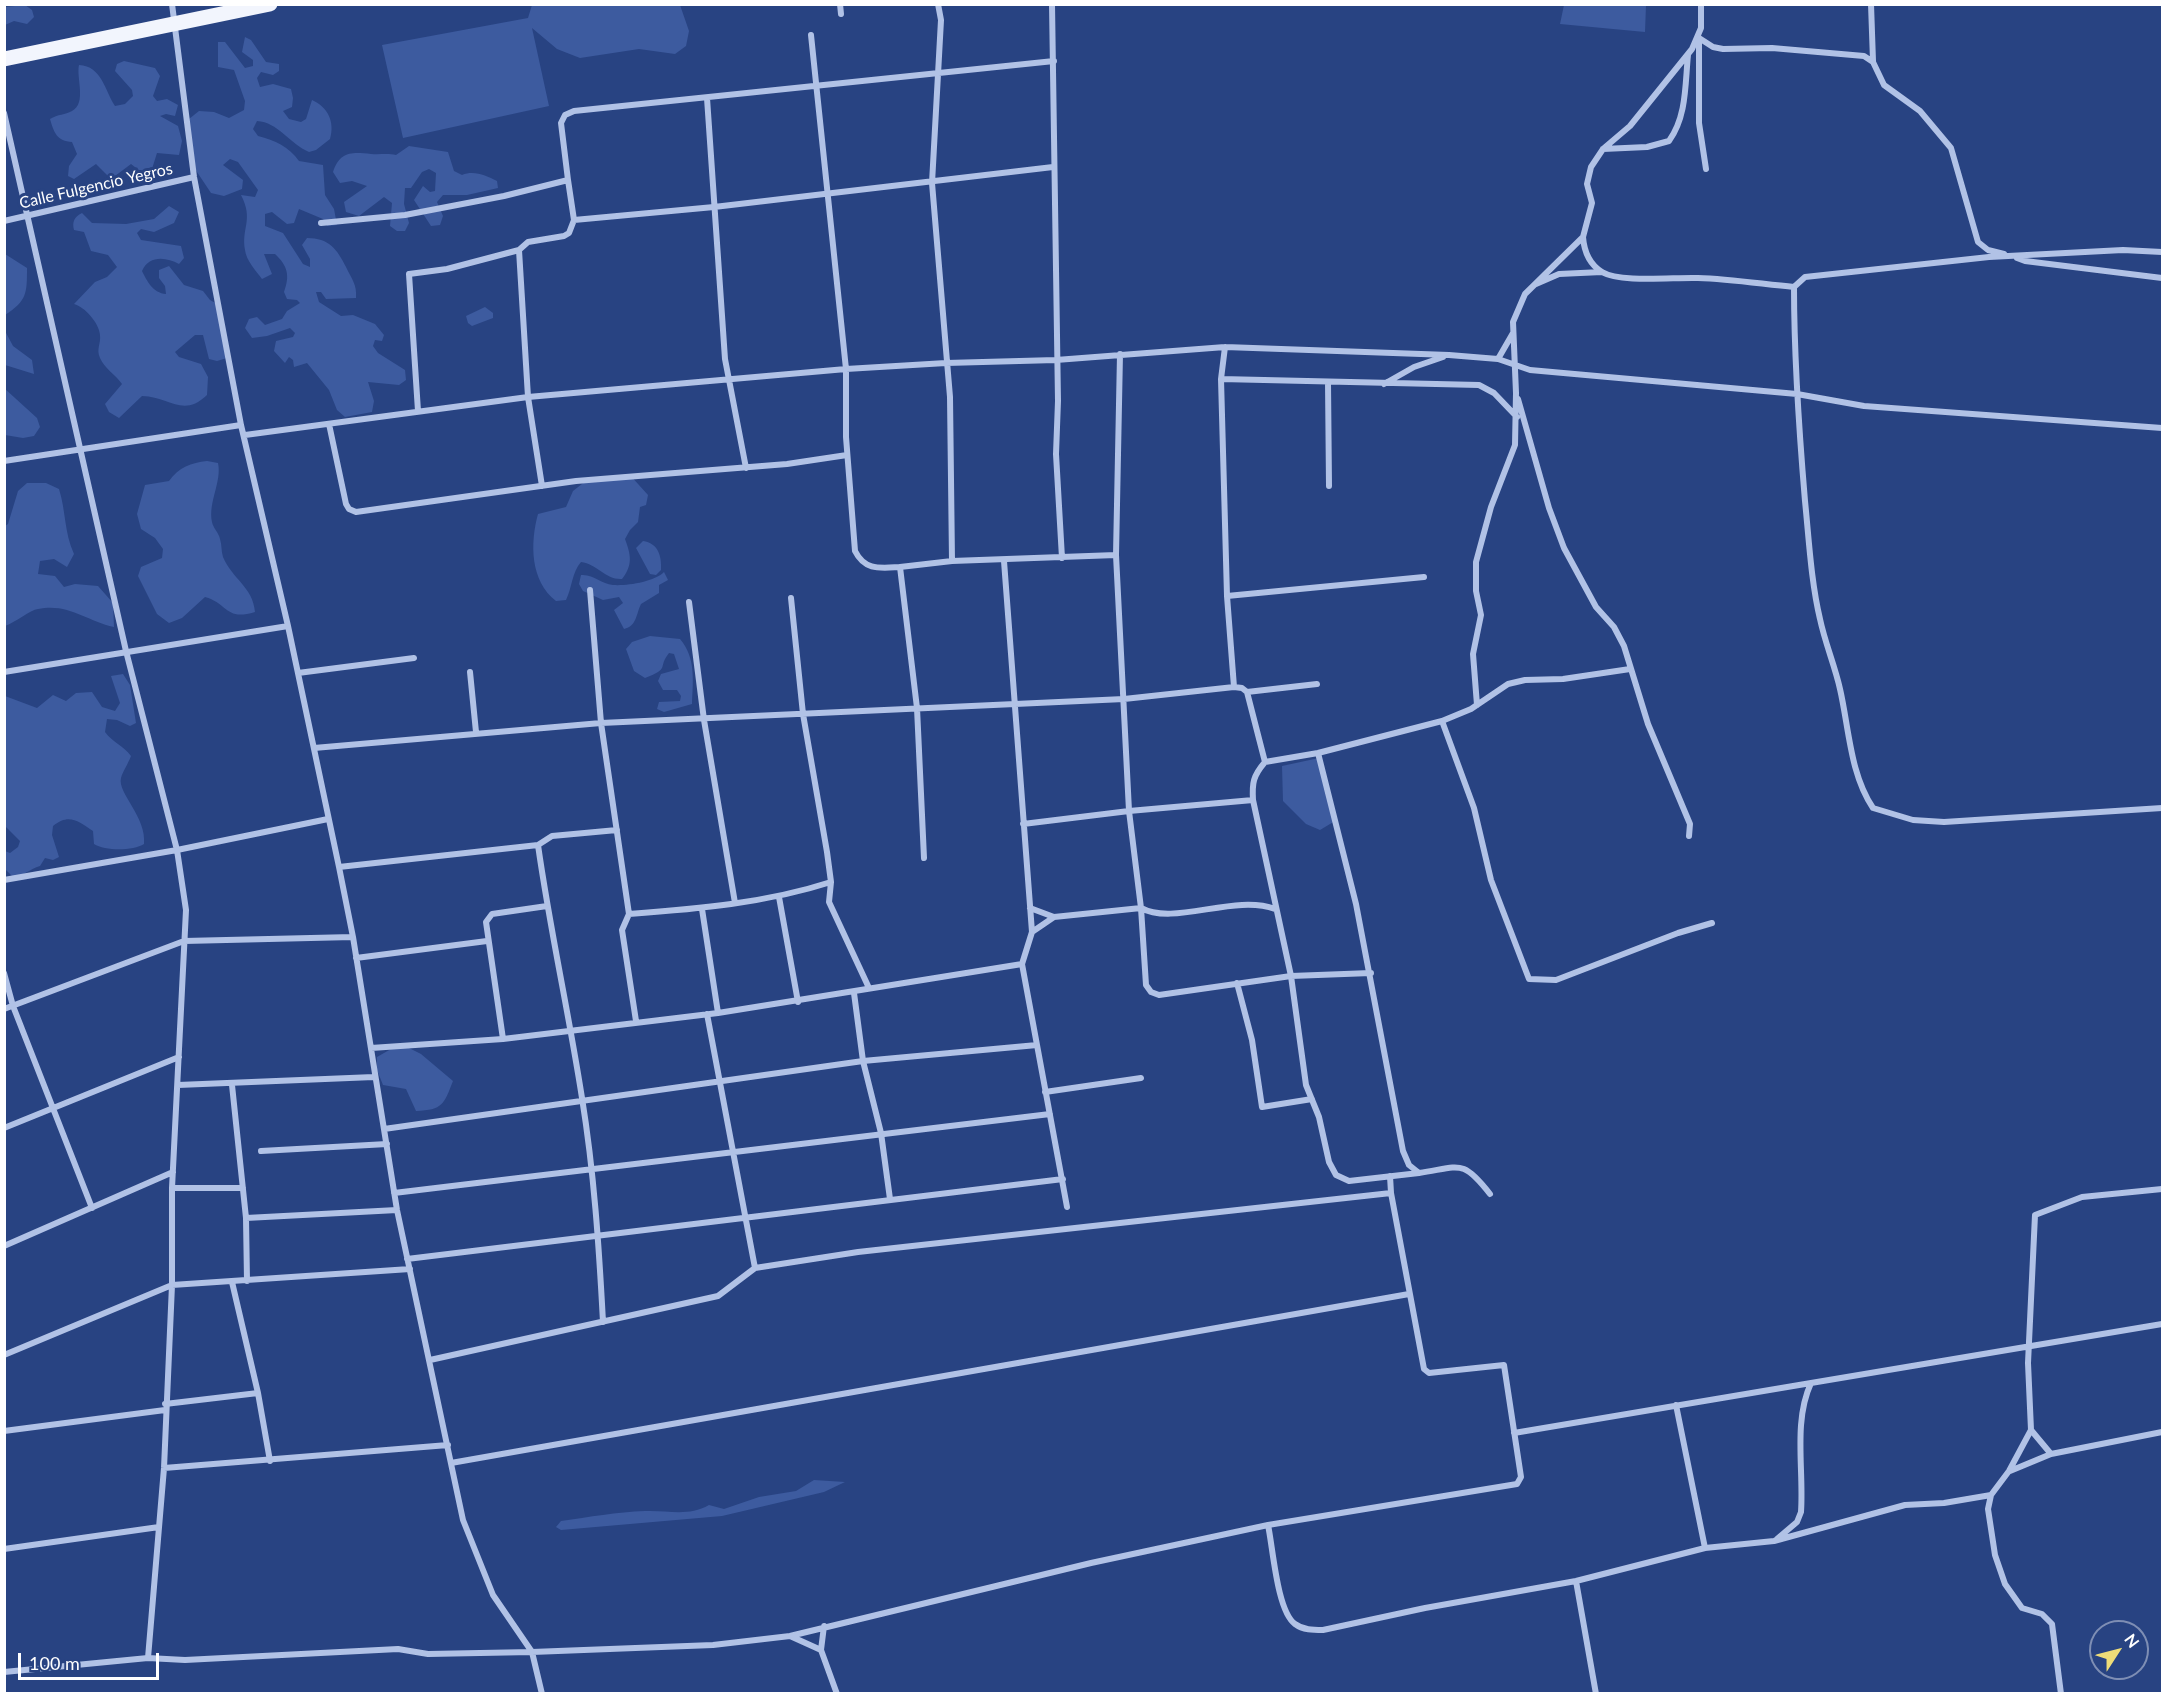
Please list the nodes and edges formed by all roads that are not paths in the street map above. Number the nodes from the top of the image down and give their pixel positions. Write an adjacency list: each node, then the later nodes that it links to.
1 (172, 4): 9 (street)
2 (270, 4): 9 (main road)
3 (840, 4): 8 (street)
4 (938, 4): 16 (street)
5 (1052, 4): 14 (street)
6 (1701, 4): 11 (street)
7 (1871, 4): 15 (street)
8 (841, 14)
9 (176, 24): 13 (main road); 23 (street)
10 (811, 35): 17 (street)
11 (1699, 38): 12 (street); 15 (street); 22 (street)
12 (1688, 54): 20 (street); 20 (street)
13 (4, 60)
14 (1054, 61): 16 (street); 21 (street)
15 (1873, 62): 35 (street)
16 (939, 74): 17 (street); 25 (street)
17 (818, 87): 18 (street); 26 (street)
18 (707, 98): 24 (street); 27 (street)
19 (4, 113): 28 (street)
20 (1603, 149): 32 (street)
21 (1053, 167): 25 (street); 45 (street)
22 (1706, 169)
23 (194, 177): 28 (street, Calle Fulgencio Yegros); 59 (street)
24 (568, 180): 29 (street); 31 (street)
25 (932, 183): 26 (street); 46 (street)
26 (829, 194): 27 (street); 48 (street)
27 (714, 207): 29 (street); 50 (street)
28 (30, 215): 30 (street, Calle Fulgencio Yegros); 63 (street)
29 (574, 220): 33 (street)
30 (4, 221)
31 (321, 223)
32 (1583, 237): 36 (street); 38 (street)
33 (519, 250): 55 (street); 56 (street)
34 (2163, 252): 35 (street)
35 (2016, 258): 37 (street); 39 (street)
36 (1602, 272): 38 (street); 39 (street)
37 (2163, 278)
38 (1533, 286): 40 (street)
39 (1794, 287): 54 (street)
40 (1513, 333): 44 (street); 47 (street)
41 (1225, 347): 42 (street); 43 (street); 49 (street)
42 (1120, 354): 45 (street); 69 (street)
43 (1449, 355): 44 (street); 52 (street)
44 (1498, 359): 47 (street)
45 (1056, 360): 46 (street); 70 (street)
46 (946, 363): 48 (street); 71 (street)
47 (1515, 364): 53 (street); 54 (street)
48 (846, 369): 50 (street); 64 (street)
49 (1221, 379): 51 (street); 76 (street)
50 (728, 381): 55 (street); 66 (street)
51 (1328, 382): 52 (street); 68 (street)
52 (1384, 384): 57 (street)
53 (1516, 393): 57 (street); 61 (street)
54 (1797, 394): 60 (street); 102 (street)
55 (528, 397): 56 (street); 67 (street)
56 (418, 411): 58 (street)
57 (1515, 415): 61 (street); 91 (street)
58 (329, 424): 62 (street); 67 (street)
59 (241, 425): 62 (street); 63 (street)
60 (2163, 428)
61 (1528, 429): 82 (street)
62 (245, 435): 79 (street)
63 (80, 450): 65 (street); 80 (street)
64 (847, 455): 66 (street); 73 (street)
65 (4, 461)
66 (746, 468): 67 (street)
67 (542, 486)
68 (1329, 486)
69 (1116, 555): 70 (street); 89 (street)
70 (1062, 558): 72 (street)
71 (952, 561): 72 (street); 73 (street)
72 (1004, 561): 90 (street)
73 (900, 567): 92 (street)
74 (1424, 576): 76 (street)
75 (590, 590): 96 (street)
76 (1227, 596): 87 (street)
77 (791, 598): 93 (street)
78 (689, 602): 94 (street)
79 (288, 626): 80 (street); 85 (street)
80 (126, 651): 83 (street); 109 (street)
81 (414, 658): 85 (street)
82 (1630, 669): 91 (street); 107 (street)
83 (4, 672)
84 (470, 672): 97 (street)
85 (298, 673): 98 (street)
86 (1317, 684): 88 (street)
87 (1233, 687): 88 (street); 89 (street)
88 (1247, 692): 100 (street)
89 (1124, 699): 90 (street); 103 (street)
90 (1015, 702): 92 (street); 105 (street)
91 (1477, 705): 95 (street)
92 (917, 708): 93 (street); 110 (street)
93 (803, 714): 94 (street); 113 (street)
94 (704, 720): 96 (street); 115 (street)
95 (1442, 721): 99 (street); 123 (street)
96 (601, 723): 97 (street); 106 (street)
97 (476, 732): 98 (street)
98 (314, 748): 104 (street)
99 (1317, 753): 100 (street); 131 (street)
100 (1264, 762): 101 (street)
101 (1253, 800): 103 (street); 120 (street)
102 (2163, 808)
103 (1130, 811): 105 (street); 118 (street)
104 (328, 819): 109 (street); 111 (street)
105 (1023, 824): 117 (street)
106 (617, 830): 108 (street); 121 (street)
107 (1689, 836)
108 (538, 845): 111 (street); 116 (street)
109 (177, 850): 112 (street); 126 (street)
110 (924, 858)
111 (339, 867): 125 (street)
112 (4, 880)
113 (831, 882): 114 (street); 134 (street)
114 (779, 897): 115 (street); 136 (street)
115 (735, 903): 119 (street)
116 (547, 906): 127 (street); 142 (street)
117 (1030, 908): 122 (street); 124 (street)
118 (1141, 908): 120 (street); 122 (street); 133 (street)
119 (702, 909): 121 (street); 139 (street)
120 (1275, 909): 132 (street)
121 (629, 914): 141 (street)
122 (1054, 917): 124 (street)
123 (1712, 923)
124 (1032, 932): 129 (street)
125 (353, 938): 126 (street); 128 (street)
126 (184, 941): 137 (street); 146 (street)
127 (487, 941): 128 (street); 143 (street)
128 (356, 958): 145 (street)
129 (1023, 964): 134 (street); 144 (street)
130 (4, 973): 137 (street)
131 (1371, 973): 132 (street); 166 (street)
132 (1290, 976): 133 (street); 154 (street)
133 (1237, 983): 154 (street)
134 (869, 988): 135 (street)
135 (854, 993): 136 (street); 147 (street)
136 (798, 1002): 139 (street)
137 (13, 1006): 138 (street); 156 (street)
138 (4, 1009)
139 (718, 1013): 140 (street)
140 (707, 1014): 141 (street); 150 (street)
141 (636, 1021): 142 (street)
142 (569, 1030): 143 (street); 155 (street)
143 (503, 1039): 145 (street)
144 (1037, 1046): 147 (street); 153 (street)
145 (371, 1048): 148 (street)
146 (179, 1056): 151 (street); 156 (street)
147 (863, 1061): 150 (street); 160 (street)
148 (375, 1077): 152 (street); 159 (street)
149 (1141, 1078): 153 (street)
150 (720, 1081): 155 (street); 162 (street)
151 (178, 1085): 152 (street); 165 (street)
152 (232, 1085): 170 (street)
153 (1046, 1092): 157 (street)
154 (1312, 1099): 167 (street)
155 (582, 1100): 159 (street); 164 (street)
156 (52, 1108): 158 (street); 177 (street)
157 (1050, 1114): 160 (street); 168 (street)
158 (4, 1128)
159 (384, 1129): 161 (street)
160 (881, 1133): 162 (street); 175 (street)
161 (387, 1144): 163 (street); 172 (street)
162 (733, 1150): 164 (street); 180 (street)
163 (261, 1151)
164 (590, 1167): 172 (street); 181 (street)
165 (173, 1172): 169 (street); 177 (street)
166 (1419, 1173): 167 (street); 174 (street)
167 (1390, 1176): 173 (street)
168 (1062, 1179): 175 (street); 176 (street)
169 (172, 1188): 170 (street); 188 (street)
170 (243, 1188): 179 (street)
171 (2163, 1189): 192 (street)
172 (394, 1193): 178 (street)
173 (1392, 1193): 184 (street); 189 (street)
174 (1490, 1194)
175 (890, 1199): 180 (street)
176 (1067, 1207)
177 (92, 1208): 182 (street)
178 (397, 1210): 179 (street); 183 (street)
179 (246, 1218): 186 (street)
180 (746, 1218): 181 (street); 184 (street)
181 (598, 1236): 183 (street); 190 (street)
182 (4, 1246)
183 (407, 1259): 185 (street)
184 (755, 1268): 190 (street)
185 (410, 1269): 186 (street); 194 (street)
186 (247, 1281): 187 (street)
187 (232, 1282): 188 (street); 196 (street)
188 (172, 1285): 193 (street); 198 (street)
189 (1409, 1294): 202 (street); 206 (street)
190 (603, 1322): 194 (street)
191 (2163, 1324): 192 (street)
192 (2029, 1348): 195 (street); 199 (street)
193 (4, 1355)
194 (430, 1360): 203 (street)
195 (1811, 1383): 197 (street); 212 (street)
196 (258, 1393): 198 (street); 205 (street)
197 (1676, 1405): 202 (street); 213 (street)
198 (165, 1407): 200 (street); 207 (street)
199 (2031, 1430): 204 (street); 208 (street)
200 (4, 1431)
201 (2163, 1432): 204 (street)
202 (1514, 1433): 210 (street)
203 (448, 1445): 205 (street); 206 (street)
204 (2052, 1454): 208 (street)
205 (270, 1461): 207 (street)
206 (452, 1463): 219 (street)
207 (164, 1468): 211 (street)
208 (2009, 1471): 209 (street)
209 (1991, 1495): 212 (street); 225 (street)
210 (1268, 1525): 215 (street); 216 (street)
211 (159, 1527): 214 (street); 220 (street)
212 (1774, 1541): 213 (street)
213 (1705, 1548): 215 (street)
214 (4, 1549)
215 (1576, 1581): 224 (street)
216 (824, 1626): 217 (street); 218 (street)
217 (790, 1636): 218 (street); 219 (street)
218 (821, 1650): 223 (street)
219 (532, 1652): 220 (street); 222 (street)
220 (148, 1658): 221 (street)
221 (4, 1672)
222 (542, 1694)
223 (837, 1694)
224 (1596, 1694)
225 (2061, 1694)

